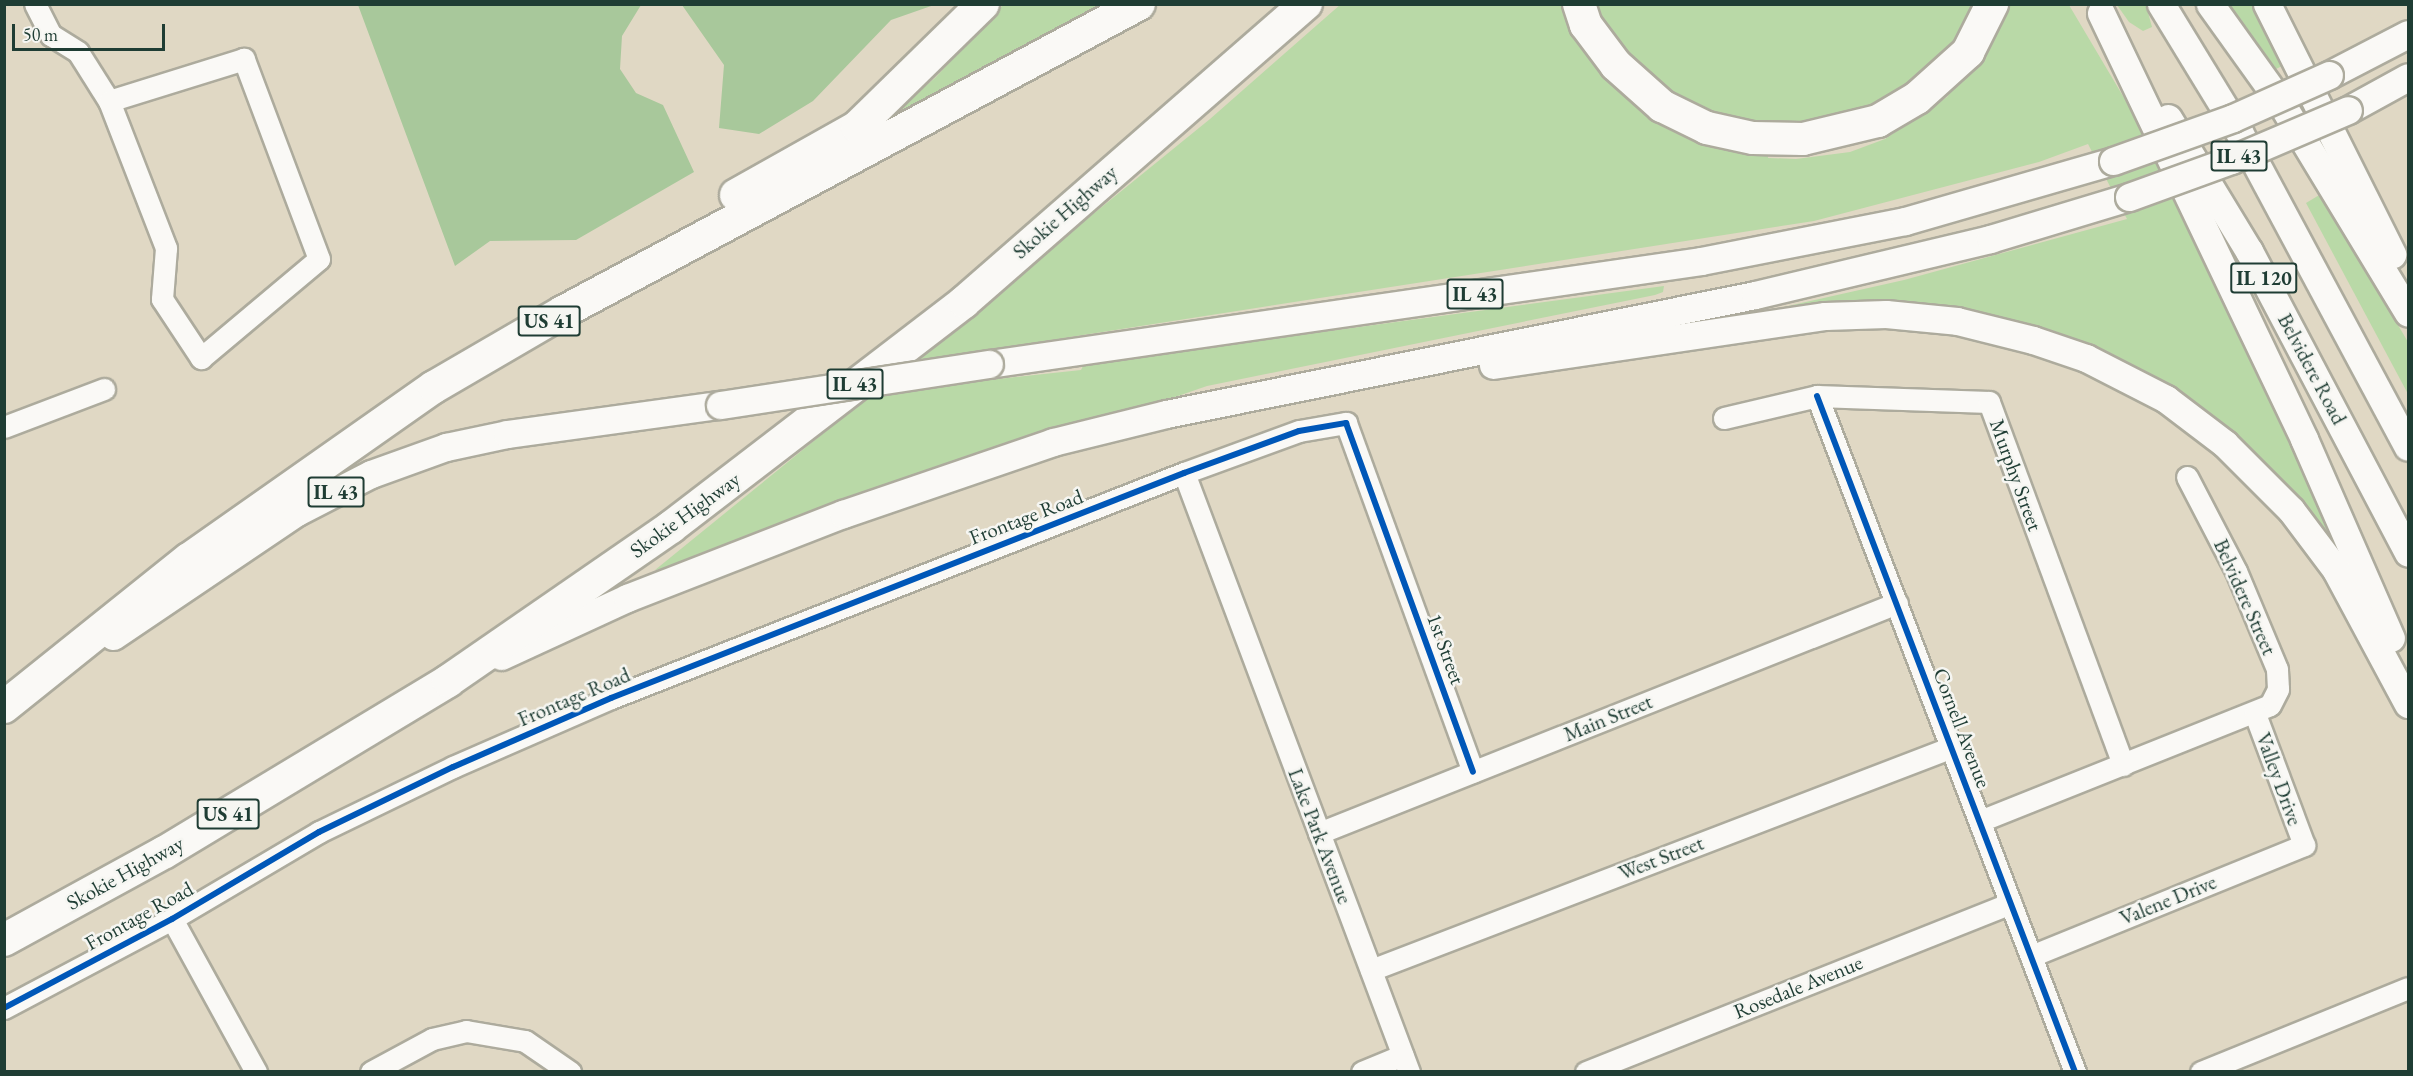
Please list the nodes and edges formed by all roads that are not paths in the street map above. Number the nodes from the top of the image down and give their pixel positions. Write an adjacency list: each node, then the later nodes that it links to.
1 (36, 4): 13 (street)
2 (983, 4): 17 (highway)
3 (1138, 4): 17 (highway, US 41)
4 (1306, 4): 29 (highway, Skokie Highway / US 41)
5 (1579, 4): 6 (highway)
6 (1992, 4)
7 (2161, 4): 22 (main road, IL 120)
8 (2210, 4): 15 (main road)
9 (2266, 4): 14 (main road)
10 (2099, 9): 26 (main road, Belvidere Road / IL 120); 28 (main road)
11 (2409, 34): 31 (main road, IL 43, bridge)
12 (2409, 77): 16 (main road, IL 43, bridge)
13 (109, 101): 13 (street)
14 (2409, 288)
15 (2409, 313)
16 (1390, 368): 29 (main road, IL 43); 30 (main road)
17 (434, 387): 31 (highway, US 41)
18 (104, 389): 21 (street)
19 (1817, 396): 20 (street, Murphy Street); 27 (street, Cornell Avenue); 34 (street, Murphy Street)
20 (1725, 418)
21 (4, 427)
22 (2409, 447)
23 (1184, 473): 25 (street, Frontage Road); 37 (street, Lake Park Avenue); 40 (street, Frontage Road)
24 (2187, 477): 32 (street, Belvidere Street)
25 (1388, 537): 35 (street, 1st Street)
26 (2409, 553)
27 (1897, 603): 33 (street, Cornell Avenue); 35 (street, Main Street)
28 (2409, 679)
29 (448, 681): 41 (highway, Skokie Highway / US 41)
30 (2409, 704)
31 (4, 708)
32 (2255, 714): 34 (street); 38 (street, Valley Drive)
33 (1952, 747): 36 (street, Cornell Avenue); 43 (street, West Street)
34 (2123, 765): 36 (street)
35 (1473, 772): 37 (street, Main Street)
36 (1980, 821): 39 (street, Cornell Avenue)
37 (1319, 833): 43 (street, Lake Park Avenue)
38 (2303, 843): 42 (street, Valene Drive)
39 (2011, 903): 42 (street, Cornell Avenue); 51 (street, Rosedale Avenue)
40 (172, 919): 45 (street, Frontage Road); 47 (street)
41 (4, 940)
42 (2031, 956): 52 (street, Cornell Avenue)
43 (1371, 970): 46 (street, Lake Park Avenue)
44 (2409, 988): 53 (street)
45 (4, 1008)
46 (1406, 1063): 50 (street)
47 (256, 1071)
48 (371, 1071): 49 (street)
49 (570, 1071)
50 (1362, 1071)
51 (1586, 1071)
52 (2075, 1071)
53 (2201, 1071)

